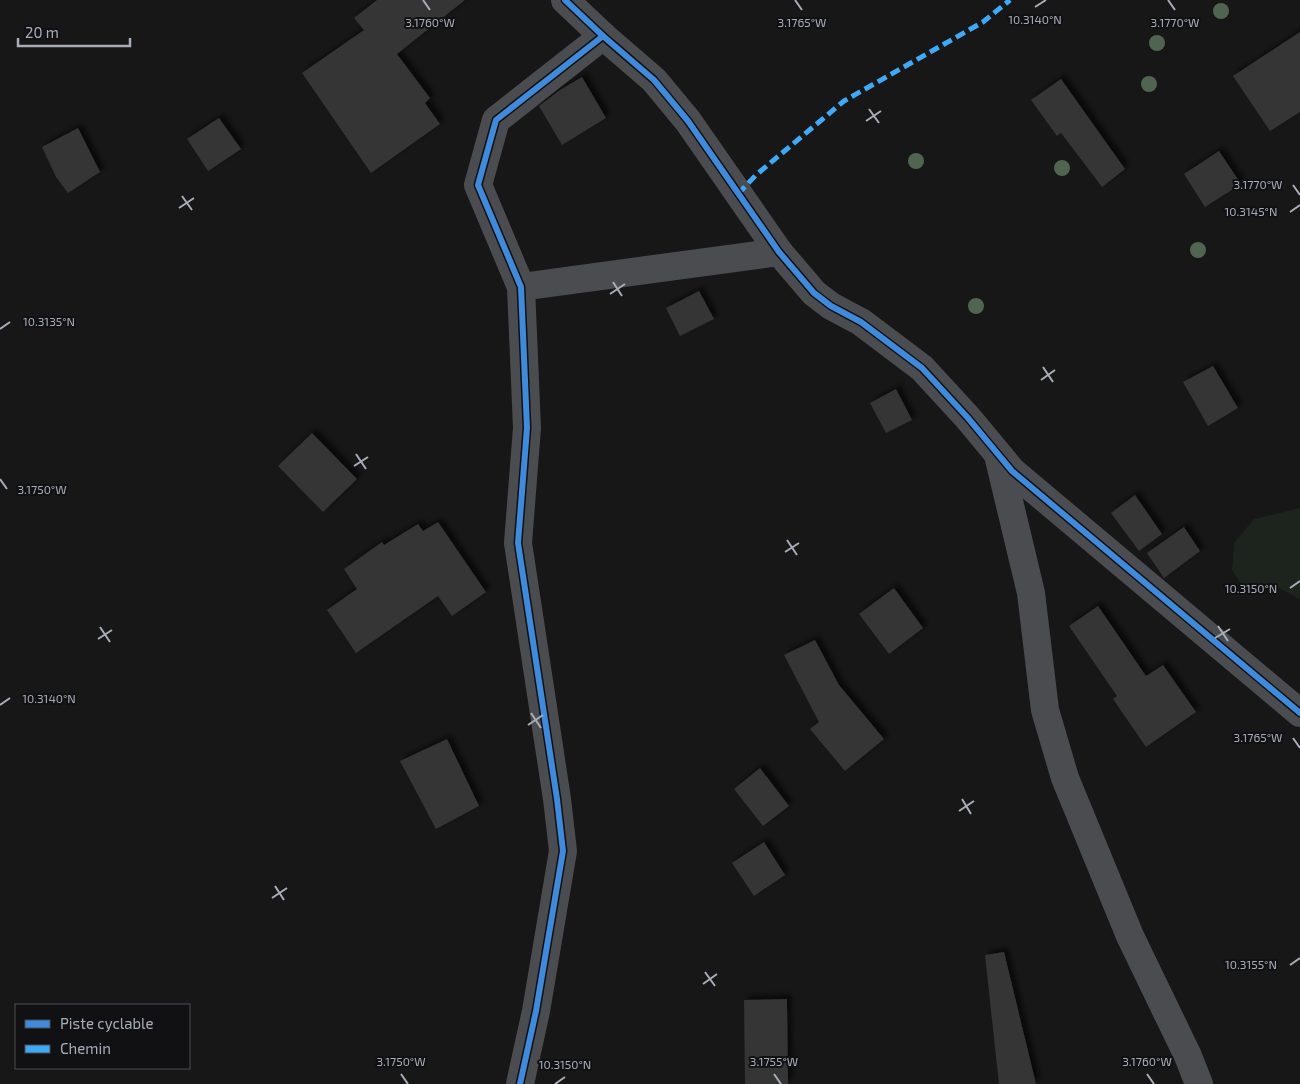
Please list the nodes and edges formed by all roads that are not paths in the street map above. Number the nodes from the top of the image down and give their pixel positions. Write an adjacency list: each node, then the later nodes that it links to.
1 (571, 2): 2 (street)
2 (603, 36): 3 (street); 4 (street)
3 (779, 252): 4 (street); 5 (street)
4 (521, 287): 7 (street)
5 (998, 454): 6 (street); 8 (street)
6 (1300, 712)
7 (520, 1084)
8 (1199, 1084)

